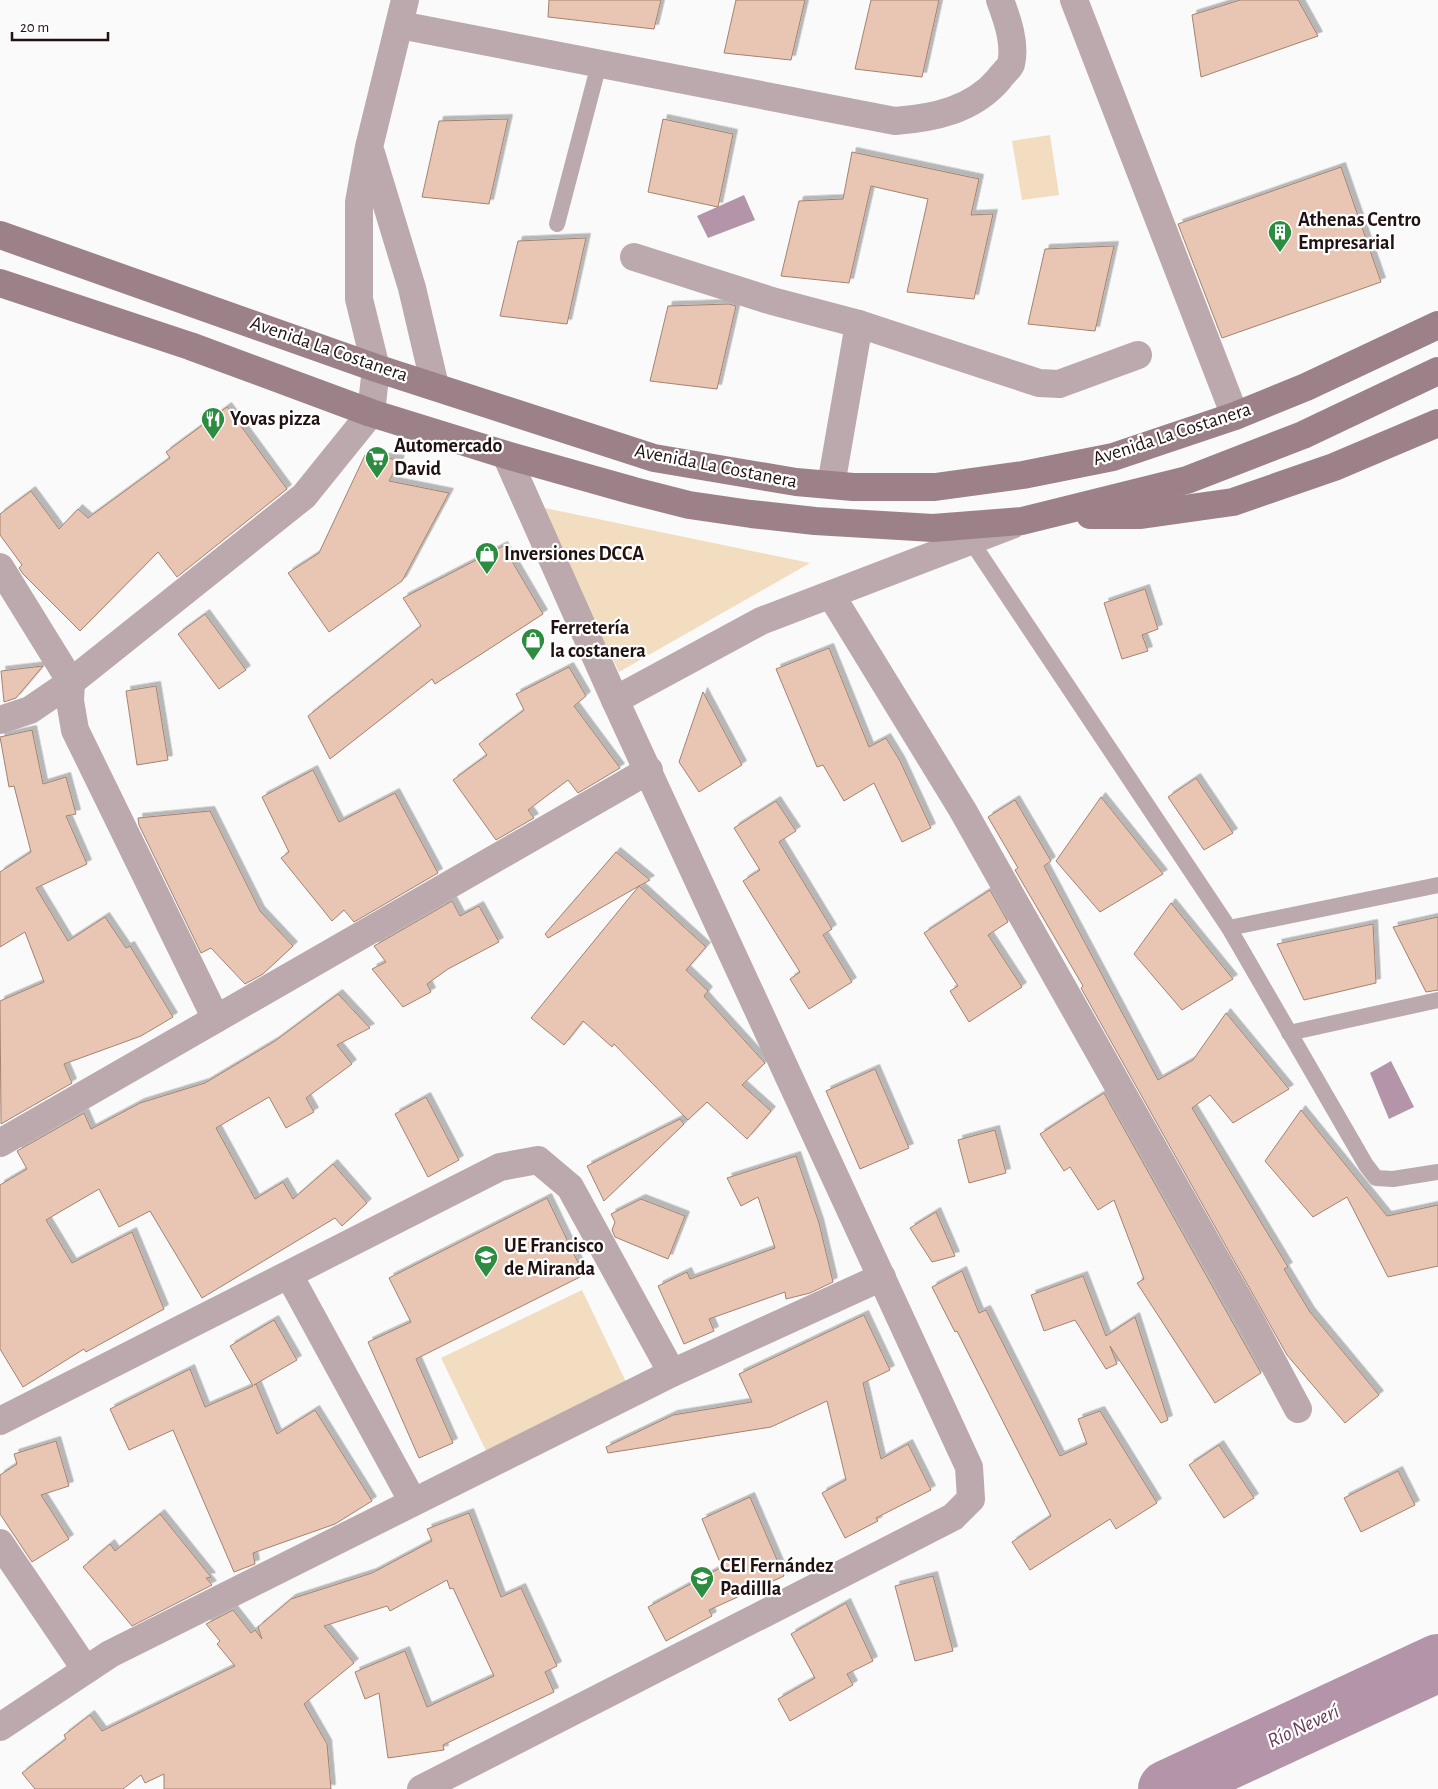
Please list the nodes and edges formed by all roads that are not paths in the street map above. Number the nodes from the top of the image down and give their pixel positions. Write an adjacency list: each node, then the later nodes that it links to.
1 (1000, 0): 4 (street)
2 (1074, 0): 17 (street)
3 (402, 12): 4 (street); 5 (street)
4 (598, 64): 6 (lane)
5 (369, 147): 13 (street); 15 (street)
6 (557, 224)
7 (0, 235): 13 (street, Avenida La Costanera)
8 (634, 257): 10 (street)
9 (0, 283): 16 (street, Avenida La Costanera)
10 (859, 324): 12 (street); 20 (street)
11 (1438, 325): 17 (street, Avenida La Costanera)
12 (1138, 355)
13 (376, 368): 15 (street, Avenida La Costanera); 16 (street)
14 (1438, 371): 21 (street, Avenida La Costanera)
15 (435, 386): 20 (street, Avenida La Costanera)
16 (371, 413): 19 (street, Avenida La Costanera); 25 (street)
17 (1235, 416): 20 (street, Avenida La Costanera)
18 (1438, 423): 21 (street)
19 (506, 455): 21 (street, Avenida La Costanera); 26 (street)
20 (831, 485)
21 (1034, 518): 22 (street)
22 (971, 541): 24 (street); 30 (lane)
23 (0, 567): 25 (street)
24 (831, 595): 26 (street); 39 (street)
25 (71, 682): 27 (street); 32 (street)
26 (615, 700): 28 (street)
27 (0, 720)
28 (649, 770): 32 (street); 37 (street)
29 (1438, 885): 30 (lane)
30 (1229, 928): 33 (lane)
31 (1438, 1000): 33 (lane)
32 (216, 1019): 34 (street)
33 (1289, 1033): 35 (lane)
34 (0, 1143)
35 (1438, 1172)
36 (288, 1275): 38 (street); 40 (street); 41 (street)
37 (882, 1276): 38 (street); 45 (street)
38 (672, 1373): 41 (street)
39 (1298, 1409)
40 (0, 1421)
41 (413, 1502): 43 (street)
42 (0, 1543): 43 (street)
43 (86, 1670): 44 (street)
44 (0, 1727)
45 (420, 1789)

